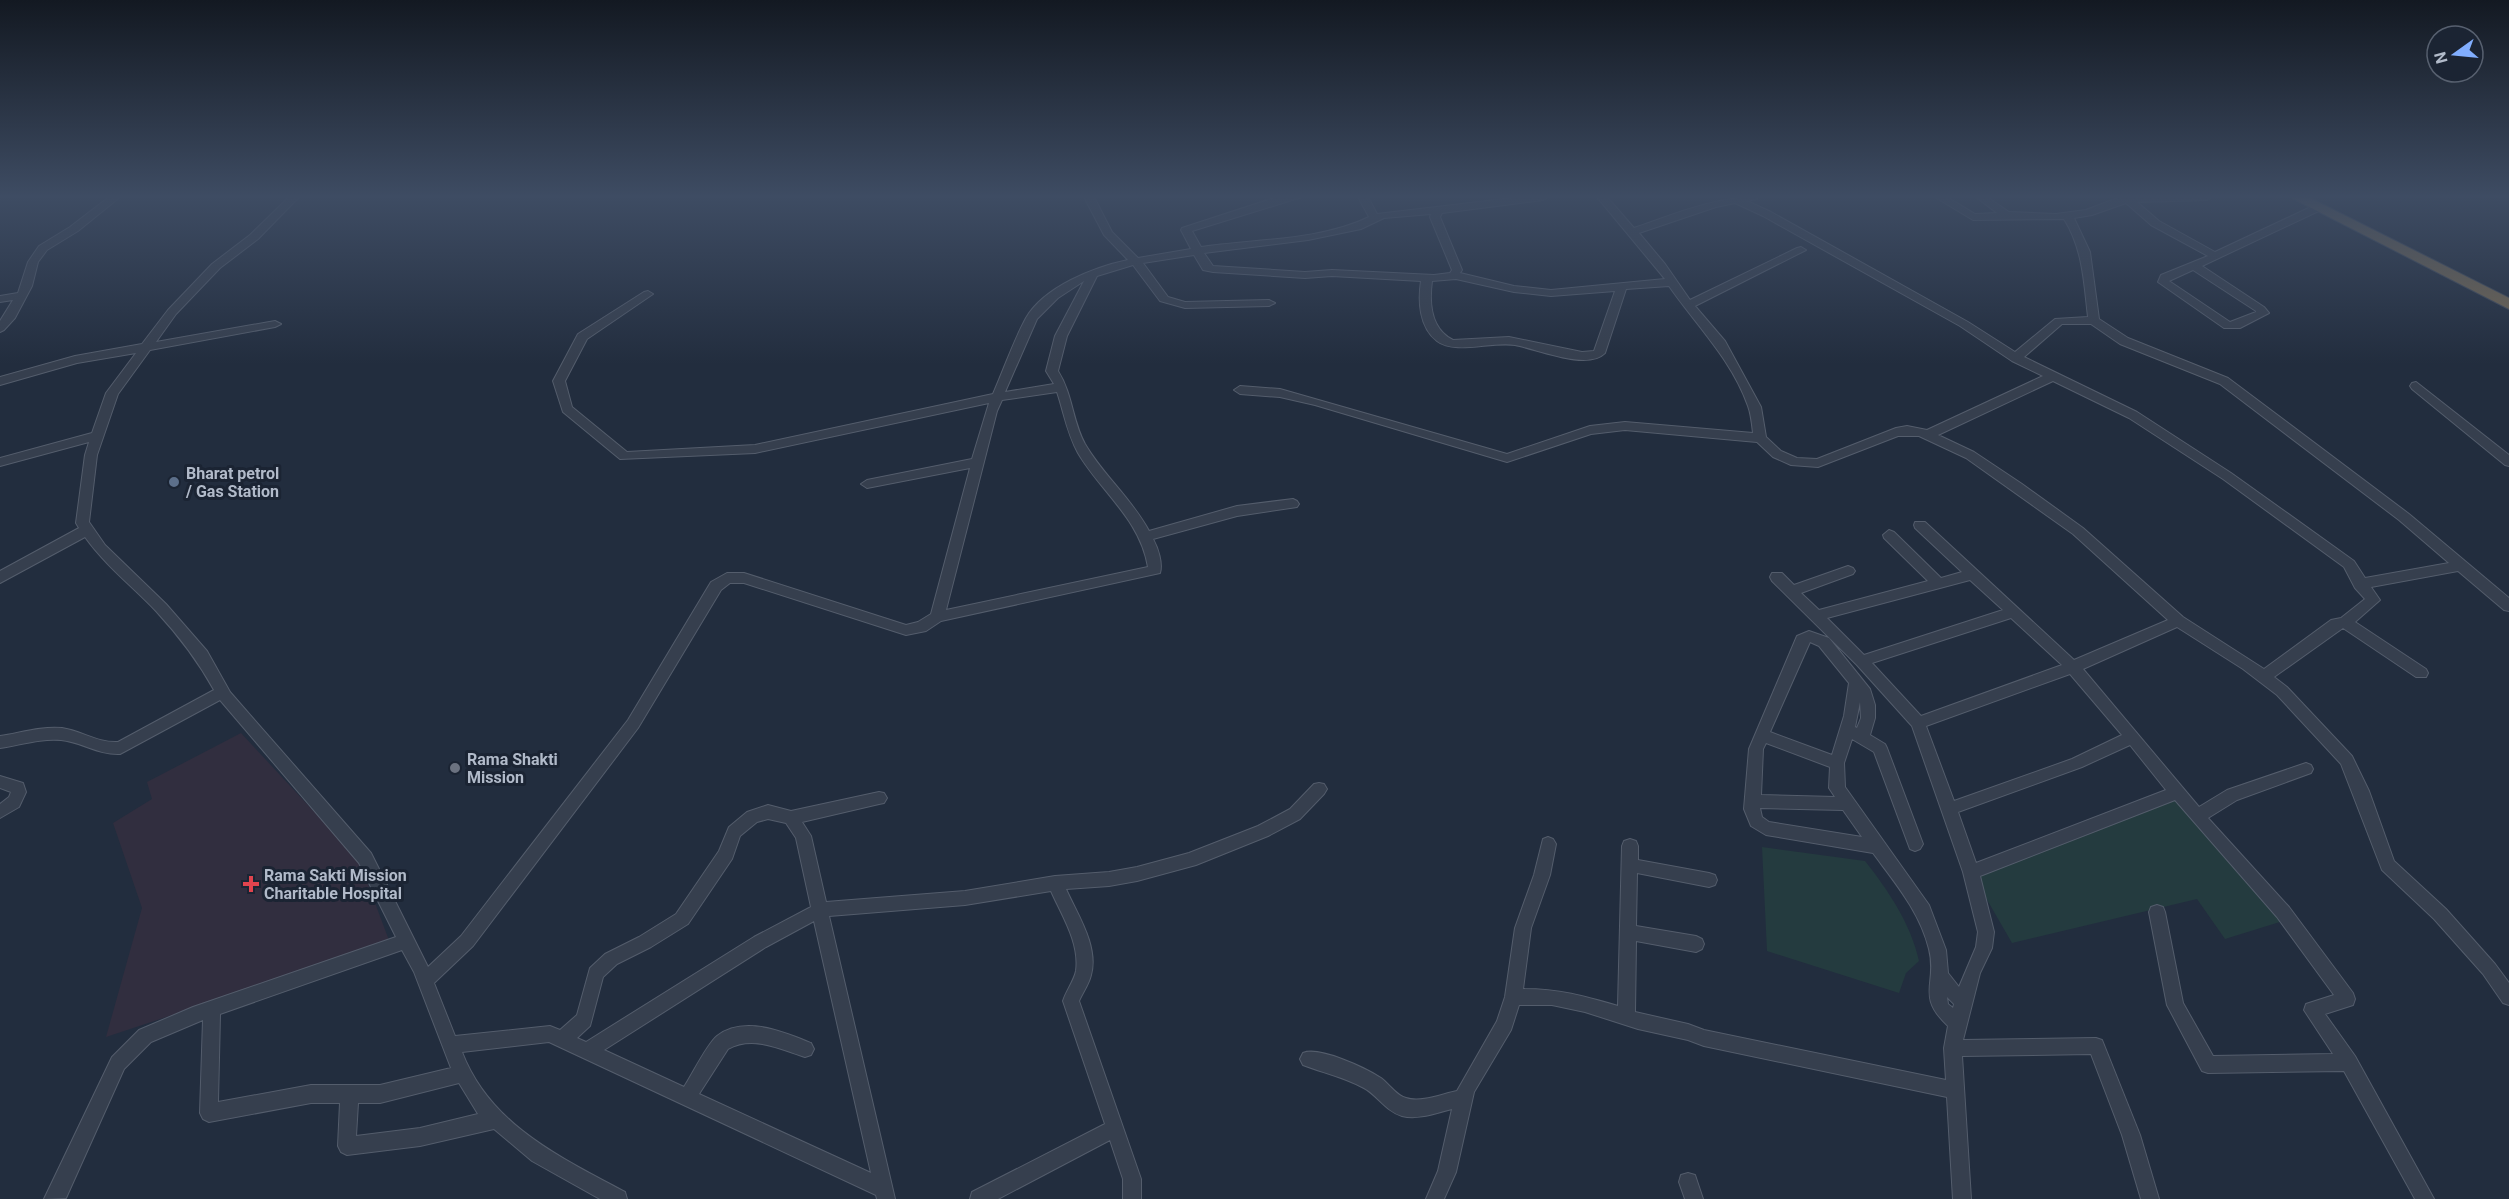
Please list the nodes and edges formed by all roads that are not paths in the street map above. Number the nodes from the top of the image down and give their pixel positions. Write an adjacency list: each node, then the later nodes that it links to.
1 (39, 253): 21 (street)
2 (233, 253): 29 (street)
3 (1127, 253): 13 (street)
4 (1190, 253): 13 (street)
5 (1197, 253): 17 (street)
6 (1450, 253): 16 (street)
7 (1649, 253): 18 (street)
8 (1795, 253): 25 (street)
9 (1837, 253): 30 (street)
10 (2085, 253): 26 (street)
11 (2222, 253): 14 (street)
12 (2409, 253): 24 (highway)
13 (1136, 262): 15 (street); 23 (street)
14 (2194, 266): 14 (street)
15 (1093, 274): 34 (street); 36 (street)
16 (1454, 275): 17 (street); 19 (street)
17 (1427, 277): 19 (street)
18 (1672, 282): 19 (street); 25 (street)
19 (1621, 288)
20 (648, 294): 36 (street)
21 (21, 296): 22 (street); 28 (street)
22 (0, 299)
23 (1269, 303)
24 (2509, 304)
25 (1688, 305): 39 (street)
26 (2094, 320): 30 (street); 49 (street)
27 (275, 324): 29 (street)
28 (0, 328)
29 (146, 348): 32 (street); 38 (street)
30 (2016, 358): 31 (street)
31 (2050, 377): 37 (street); 55 (street)
32 (0, 381)
33 (2416, 386): 42 (street)
34 (1062, 387): 36 (street); 48 (street)
35 (1240, 390): 39 (street)
36 (997, 396): 41 (street)
37 (1927, 435): 39 (street); 61 (street)
38 (98, 436): 40 (street); 46 (street)
39 (1760, 438)
40 (0, 462)
41 (977, 462): 43 (street); 60 (street)
42 (2509, 462)
43 (867, 484)
44 (1293, 504): 48 (street)
45 (1920, 525): 51 (street)
46 (87, 530): 53 (street); 68 (street)
47 (1889, 535): 54 (street)
48 (1146, 536): 60 (street)
49 (2462, 565): 55 (street); 57 (street)
50 (1848, 571): 56 (street)
51 (1974, 574): 54 (street); 58 (street)
52 (1778, 577): 56 (street)
53 (0, 578)
54 (1939, 584): 59 (street)
55 (2360, 584): 62 (street)
56 (1792, 591): 59 (street)
57 (2509, 606)
58 (2014, 612): 63 (street); 64 (street)
59 (1818, 616): 63 (street)
60 (937, 617): 101 (street)
61 (2178, 621): 64 (street); 66 (street)
62 (2345, 622): 65 (street); 66 (street)
63 (1862, 661): 69 (street)
64 (2073, 667): 69 (street); 73 (street)
65 (2421, 674)
66 (2264, 677): 103 (street)
67 (1856, 682): 70 (street); 71 (street); 72 (street)
68 (223, 692): 74 (street); 98 (street)
69 (1918, 723): 83 (street)
70 (1847, 730): 72 (street); 75 (street)
71 (1762, 735): 75 (street); 81 (street)
72 (1862, 736): 88 (street)
73 (2133, 737): 79 (street); 83 (street)
74 (0, 742)
75 (1837, 763): 82 (street)
76 (2306, 769): 85 (street)
77 (0, 782): 84 (street)
78 (1319, 789): 94 (street)
79 (2178, 792): 85 (street); 92 (street)
80 (879, 798): 86 (street)
81 (1753, 801): 82 (street); 90 (street)
82 (1846, 804): 90 (street)
83 (1950, 810): 92 (street)
84 (0, 811)
85 (2197, 816): 114 (street)
86 (791, 818): 95 (street); 108 (street)
87 (1548, 844): 102 (street)
88 (1915, 844)
89 (1630, 846): 91 (street)
90 (1878, 847): 100 (street)
91 (1630, 865): 93 (street); 97 (street)
92 (1971, 872): 104 (street)
93 (1709, 880)
94 (1054, 883): 95 (street); 121 (street)
95 (820, 910): 112 (street); 122 (street)
96 (2157, 912): 114 (street)
97 (1628, 932): 99 (street); 106 (street)
98 (406, 941): 101 (street); 105 (street)
99 (1696, 944)
100 (1940, 975): 104 (street); 107 (street)
101 (425, 981): 109 (street)
102 (1513, 997): 106 (street); 119 (street)
103 (2509, 997)
104 (1964, 1001): 107 (street)
105 (211, 1009): 117 (street); 123 (street)
106 (1626, 1017): 116 (street)
107 (1957, 1023): 110 (street)
108 (562, 1040): 109 (street); 112 (street)
109 (450, 1045): 115 (street)
110 (1953, 1048): 116 (street); 129 (street)
111 (805, 1049): 118 (street)
112 (587, 1051): 118 (street)
113 (1309, 1059): 119 (street)
114 (2349, 1062): 130 (street)
115 (463, 1074): 117 (street); 120 (street)
116 (1954, 1090): 128 (street)
117 (349, 1094): 120 (street)
118 (687, 1098): 122 (street)
119 (1464, 1098): 127 (street)
120 (497, 1119): 124 (street)
121 (1115, 1128): 125 (street); 126 (street)
122 (885, 1194)
123 (53, 1199)
124 (618, 1199)
125 (979, 1199)
126 (1132, 1199)
127 (1435, 1199)
128 (1962, 1199)
129 (2150, 1199)
130 (2425, 1199)

